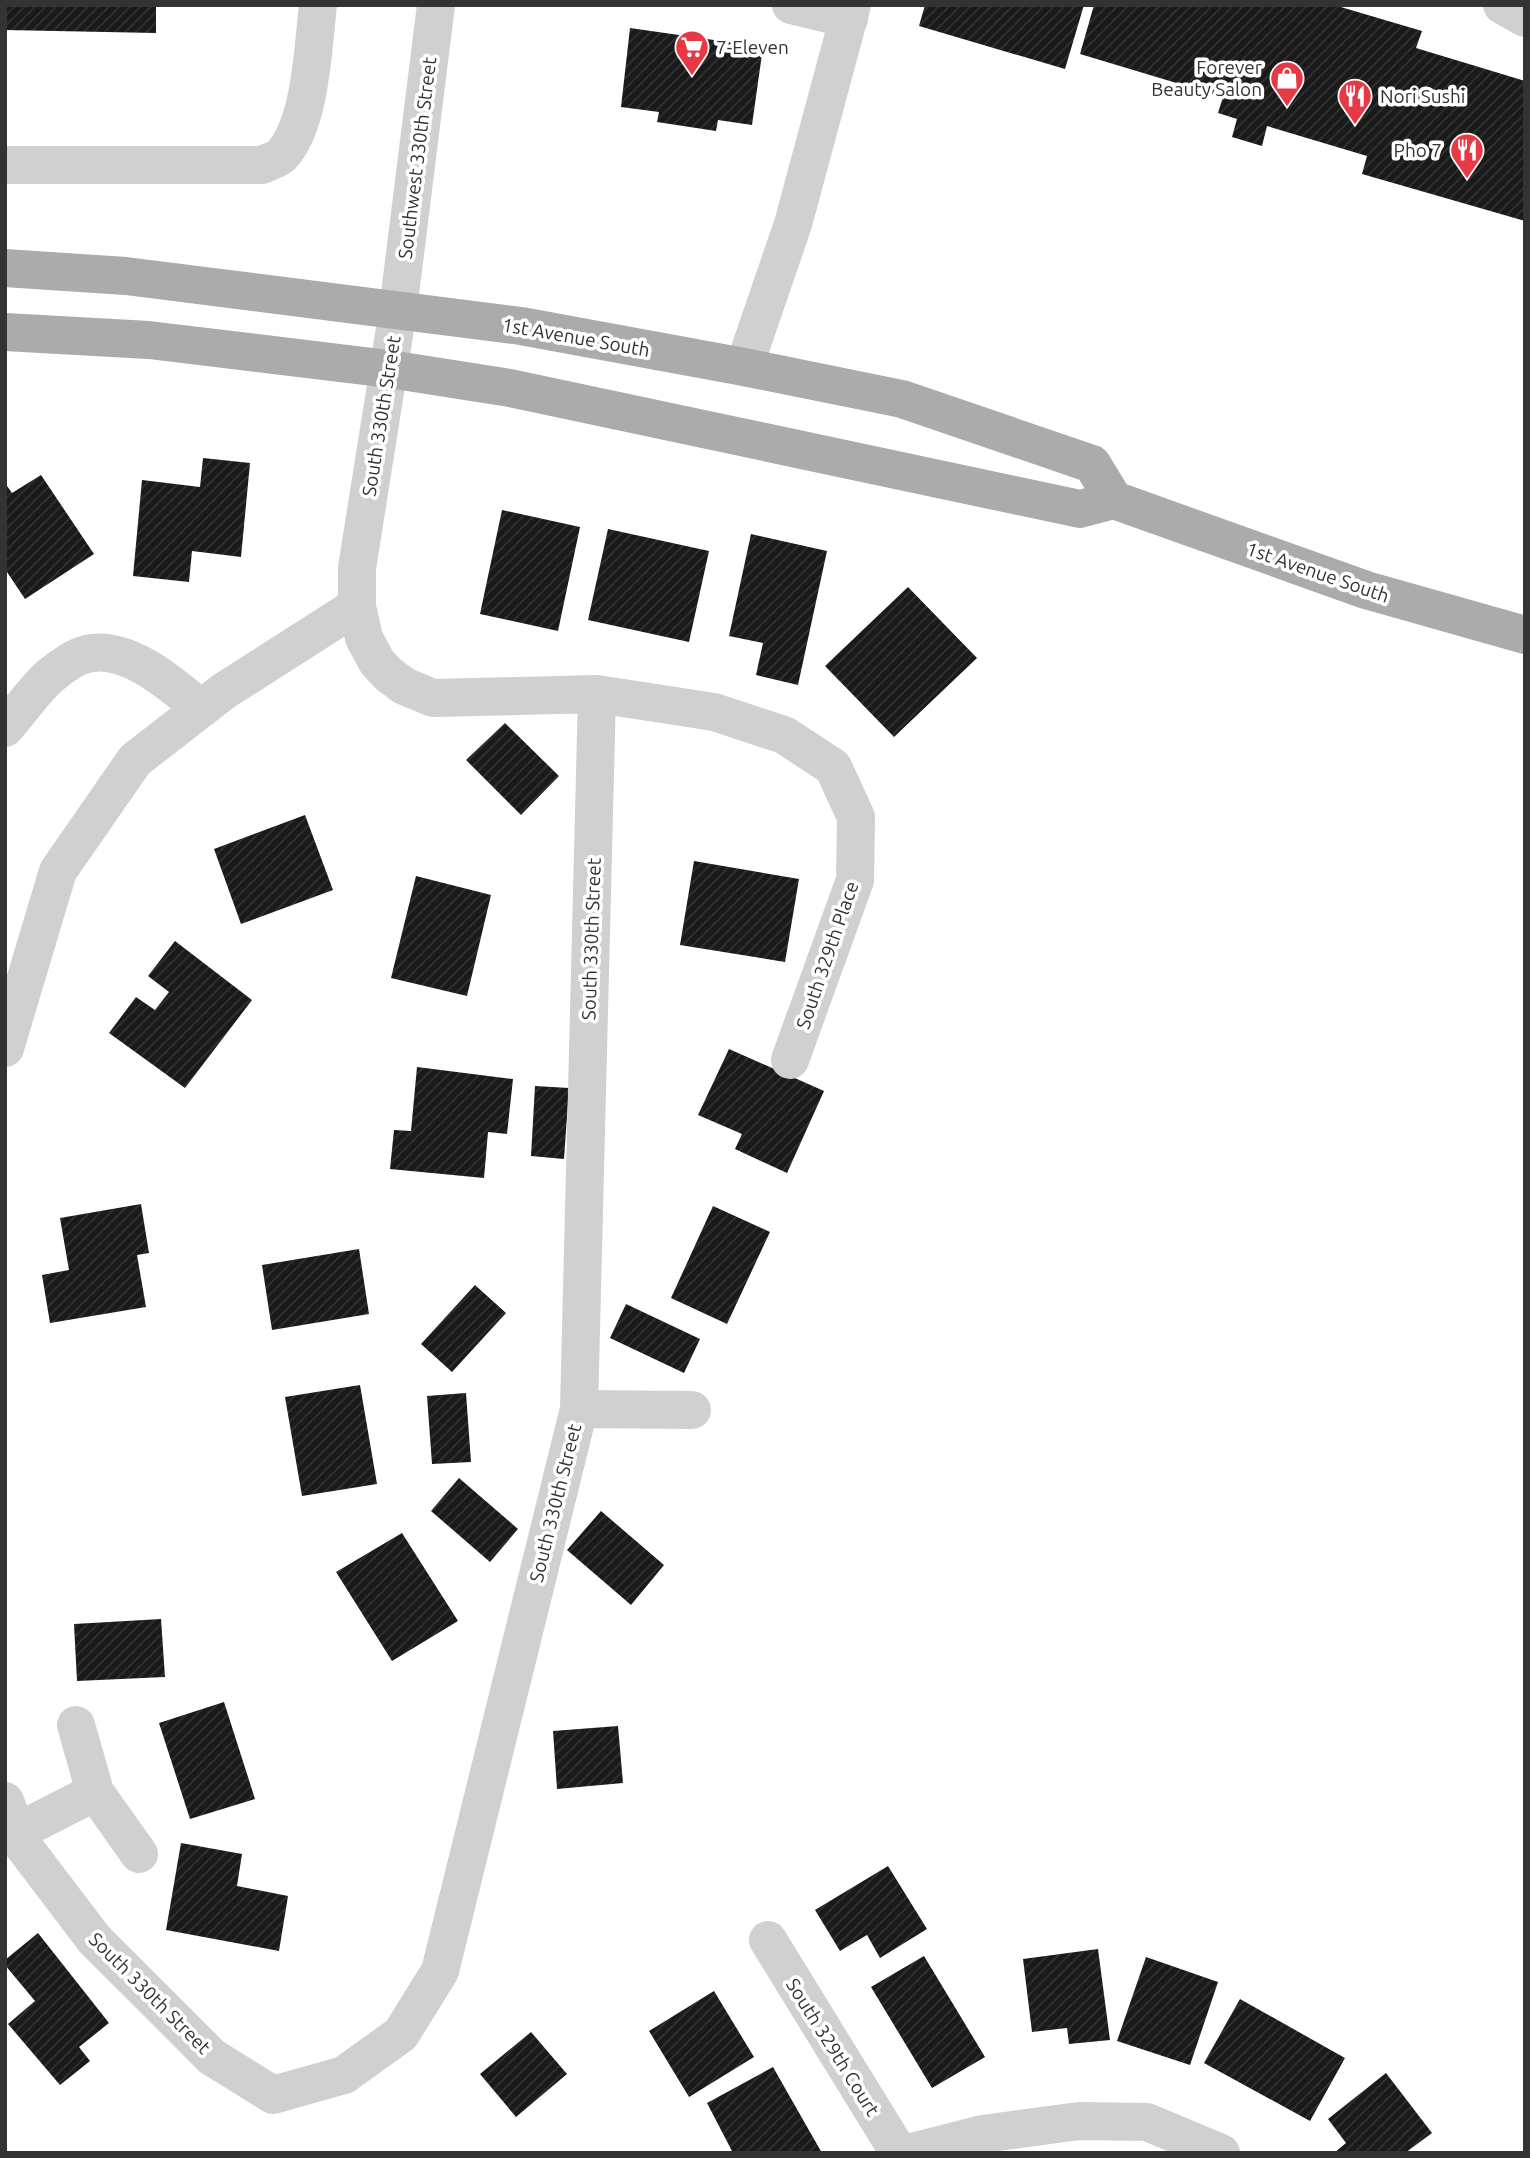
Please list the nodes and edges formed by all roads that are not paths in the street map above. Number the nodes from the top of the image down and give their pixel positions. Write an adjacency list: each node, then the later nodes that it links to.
1 (318, 5): 7 (street)
2 (436, 5): 9 (street, Southwest 330th Street)
3 (791, 5): 5 (street)
4 (1502, 5): 6 (street)
5 (850, 12): 11 (street)
6 (1525, 18)
7 (5, 165)
8 (5, 268): 9 (main road, 1st Avenue South)
9 (398, 310): 11 (main road, 1st Avenue South); 12 (street, South 330th Street)
10 (5, 332): 12 (main road)
11 (744, 367): 13 (main road, 1st Avenue South)
12 (389, 369): 13 (main road); 14 (street, South 330th Street)
13 (1114, 500): 15 (main road, 1st Avenue South)
14 (357, 606): 16 (street, South 330th Street); 17 (street)
15 (1525, 635)
16 (597, 694): 21 (street, South 329th Place); 22 (street, South 330th Street)
17 (201, 709): 18 (street); 19 (street)
18 (5, 728)
19 (13, 997): 20 (street)
20 (5, 1048)
21 (790, 1060)
22 (579, 1409): 23 (street); 26 (street, South 330th Street)
23 (692, 1410)
24 (76, 1725): 25 (street)
25 (95, 1792): 26 (street); 27 (street)
26 (11, 1816)
27 (139, 1854)
28 (768, 1940): 29 (street, South 329th Court)
29 (899, 2153)
30 (908, 2153): 31 (street)
31 (1221, 2153)

